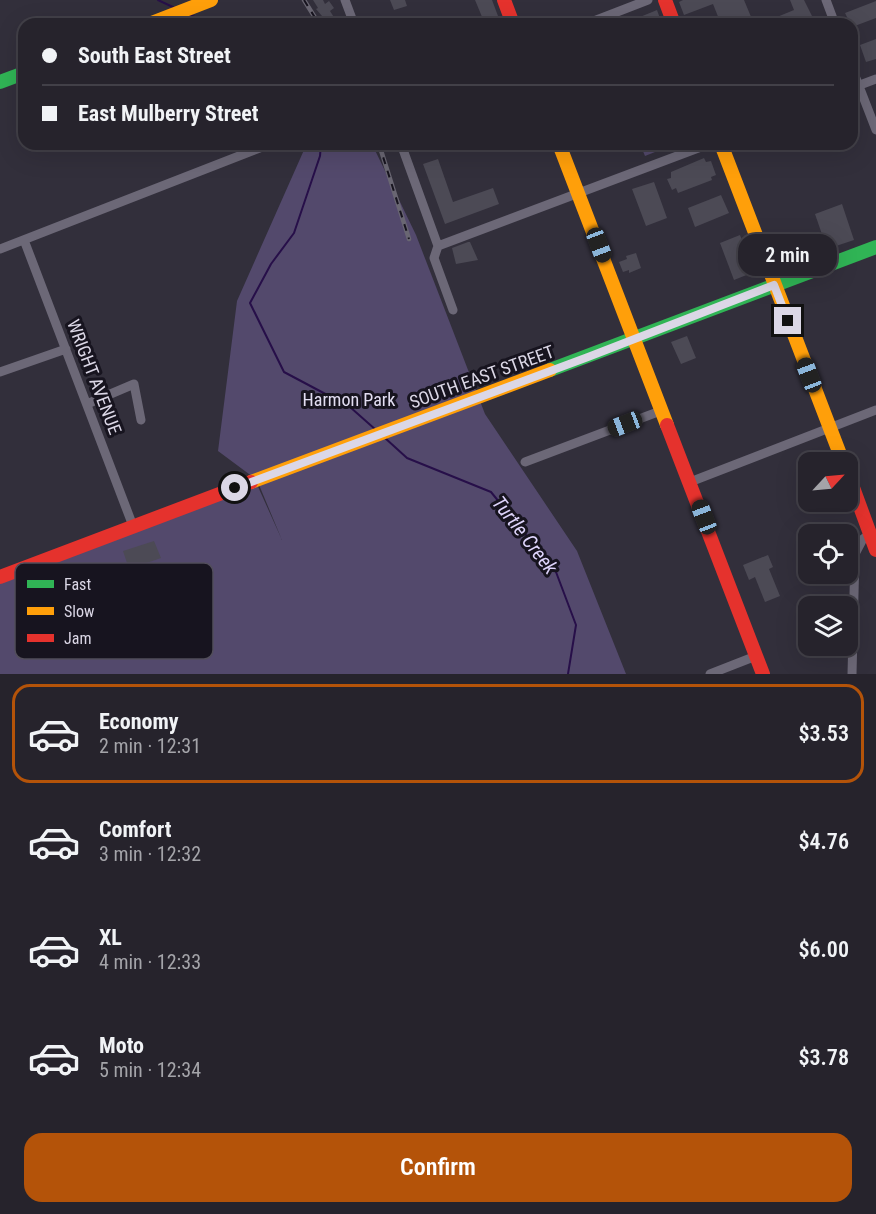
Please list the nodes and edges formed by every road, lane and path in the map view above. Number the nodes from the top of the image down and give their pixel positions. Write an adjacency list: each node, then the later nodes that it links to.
1 (211, 0): 7 (street)
2 (345, 0): 8 (street)
3 (504, 0): 9 (street)
4 (648, 0): 10 (street)
5 (665, 0): 11 (street)
6 (826, 0): 12 (street)
7 (164, 18)
8 (352, 18)
9 (511, 18)
10 (602, 18)
11 (672, 18)
12 (834, 18)
13 (18, 75): 15 (street)
14 (876, 79): 16 (street)
15 (0, 82)
16 (858, 85)
17 (858, 92): 18 (street)
18 (876, 130)
19 (255, 150): 25 (street)
20 (403, 150): 26 (street)
21 (562, 150): 24 (street)
22 (693, 150): 24 (street)
23 (723, 150): 29 (street)
24 (578, 192): 26 (street); 31 (street)
25 (24, 240): 28 (street); 32 (street, WRIGHT AVENUE)
26 (438, 246): 30 (street)
27 (876, 247): 29 (street, SOUTH EAST STREET)
28 (0, 249)
29 (774, 285): 31 (street, SOUTH EAST STREET); 38 (street)
30 (453, 310)
31 (635, 339): 35 (street); 43 (street, SOUTH EAST STREET)
32 (66, 349): 33 (street); 34 (street, WRIGHT AVENUE)
33 (0, 372)
34 (87, 404): 37 (street); 43 (street, WRIGHT AVENUE)
35 (663, 410): 40 (street); 41 (street)
36 (876, 410): 38 (street)
37 (141, 420)
38 (830, 428): 39 (street); 41 (street)
39 (839, 452)
40 (525, 462)
41 (690, 482): 49 (street)
42 (858, 501): 44 (street)
43 (133, 526): 46 (street, SOUTH EAST STREET)
44 (870, 534): 45 (street); 52 (street)
45 (876, 550)
46 (37, 563)
47 (15, 571): 48 (street, SOUTH EAST STREET)
48 (0, 577)
49 (756, 656): 50 (street); 51 (street)
50 (710, 674)
51 (763, 674)
52 (852, 674)

